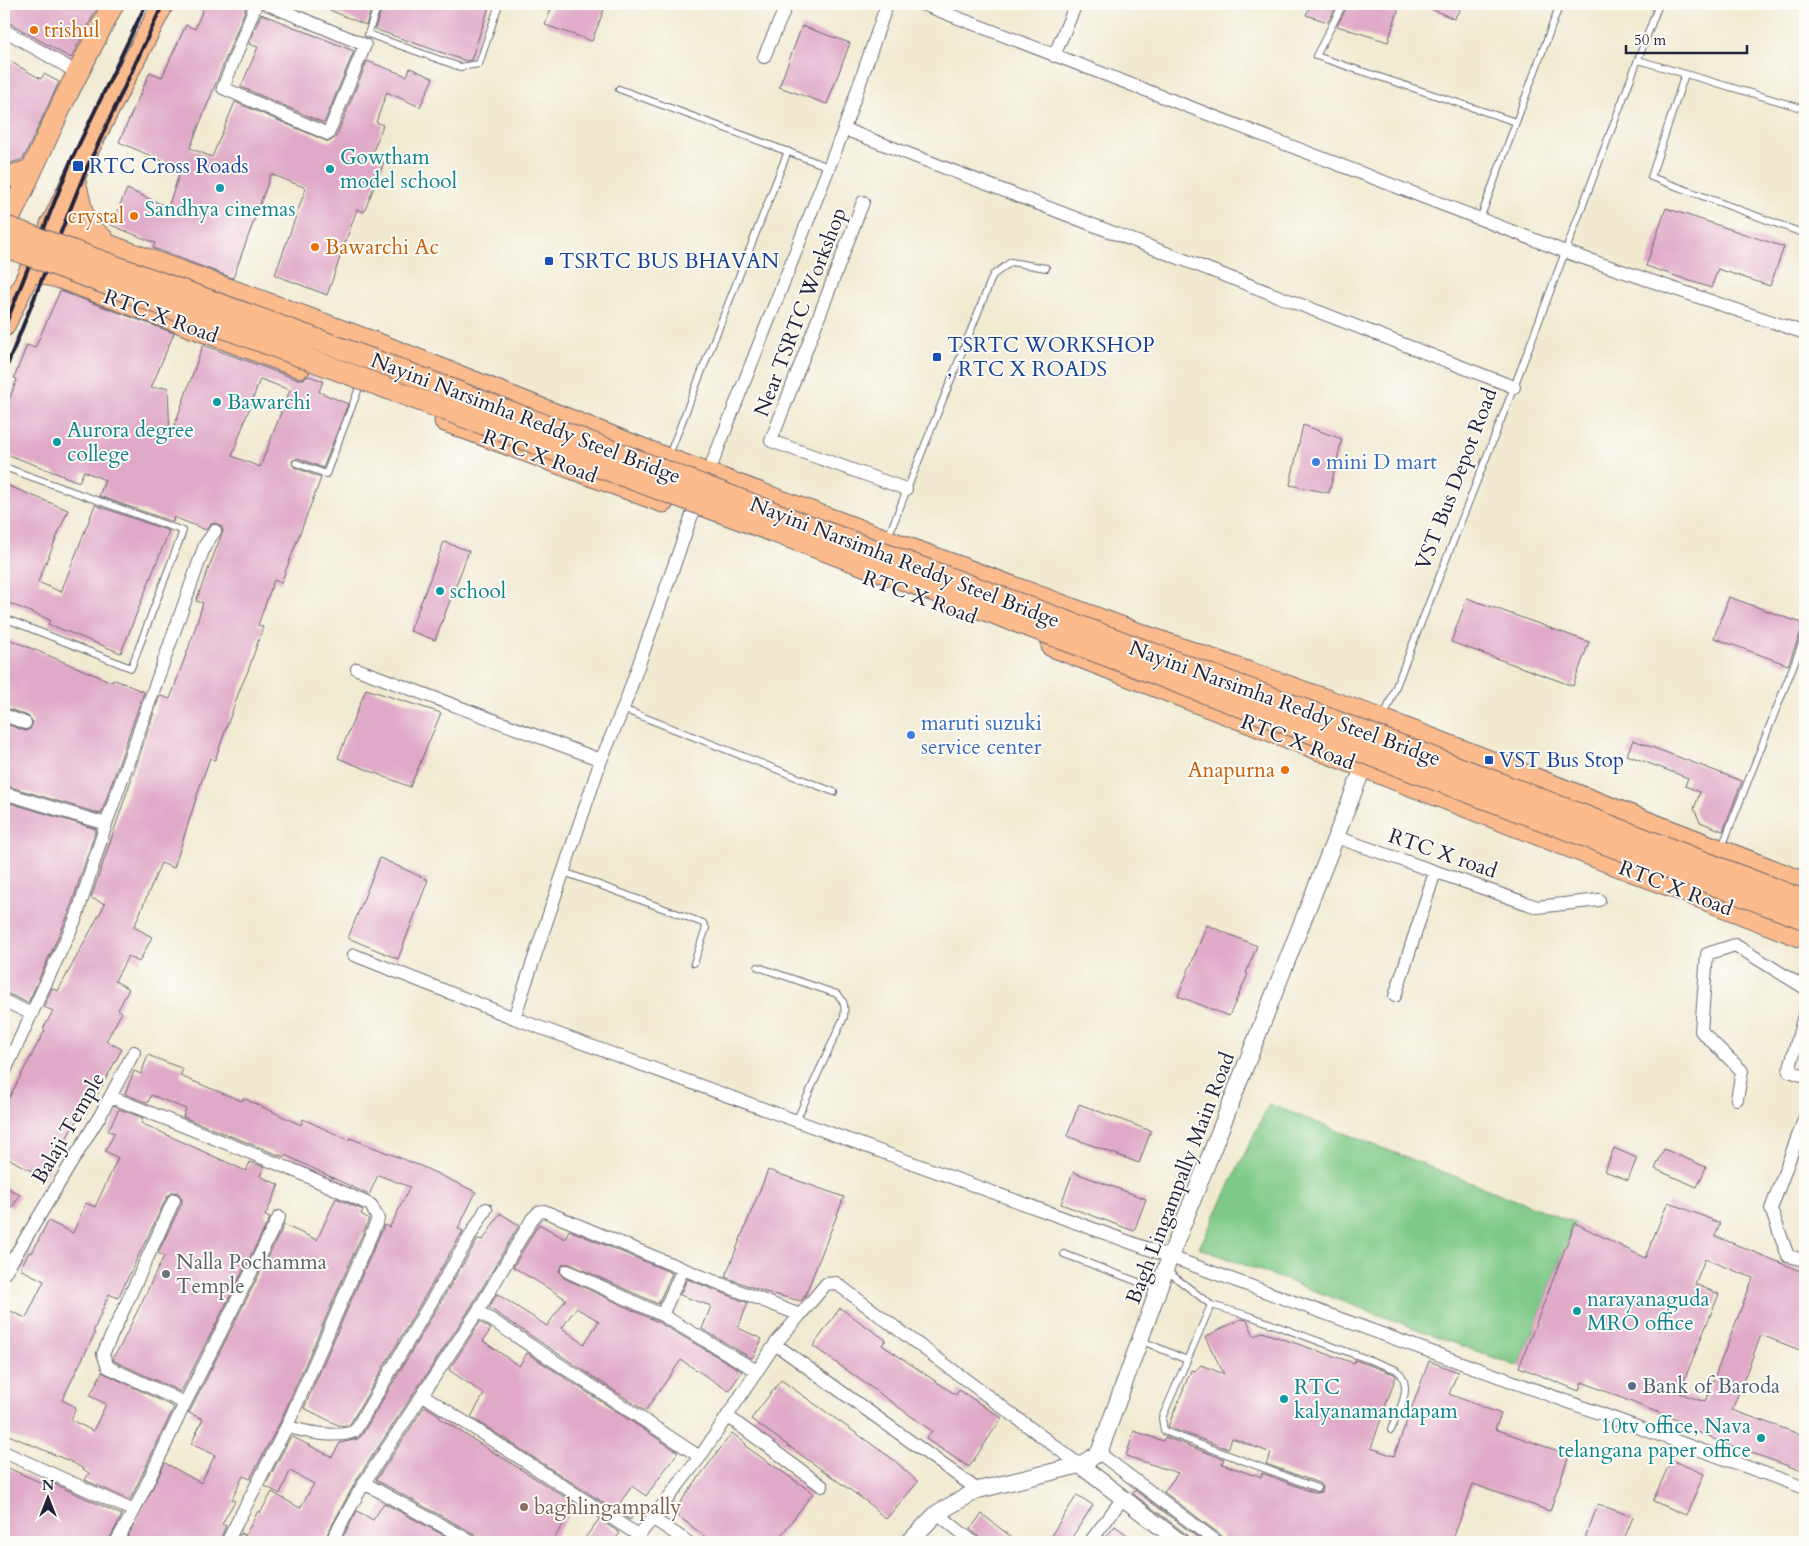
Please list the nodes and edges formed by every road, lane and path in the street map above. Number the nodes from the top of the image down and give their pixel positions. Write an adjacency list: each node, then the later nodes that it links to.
1 (113, 4): 18 (main road)
2 (163, 4): 27 (main road)
3 (256, 4): 4 (street)
4 (267, 4)
5 (378, 4): 6 (lane)
6 (500, 4)
7 (787, 4): 16 (street)
8 (887, 4): 23 (street)
9 (922, 4): 15 (street)
10 (1076, 4): 15 (street)
11 (1343, 4): 22 (lane)
12 (1560, 4): 22 (lane)
13 (1659, 4): 17 (lane, VST Bus Depot Road)
14 (4, 30): 18 (street)
15 (1054, 56): 31 (street)
16 (764, 57)
17 (1638, 60): 19 (lane); 37 (lane, VST Bus Depot Road)
18 (78, 73): 26 (main road)
19 (1685, 74): 21 (lane); 34 (lane)
20 (620, 89): 24 (lane)
21 (1805, 109)
22 (1516, 122): 31 (lane)
23 (844, 128): 25 (street); 44 (street)
24 (788, 151): 25 (lane); 46 (lane)
25 (829, 167): 49 (street)
26 (31, 170): 28 (main road); 30 (main road)
27 (74, 177): 32 (main road); 36 (main road)
28 (4, 178)
29 (863, 202): 50 (street, Near TSRTC Workshop)
30 (6, 214): 33 (main road); 72 (main road, Nayini Narsimha Reddy Steel Bridge, bridge)
31 (1480, 219): 37 (street)
32 (51, 224): 36 (main road, RTC X Road); 39 (main road)
33 (4, 230)
34 (1805, 234)
35 (4, 246): 74 (main road, Nayini Narsimha Reddy Steel Bridge, bridge)
36 (113, 248): 40 (main road, RTC X Road)
37 (1566, 252): 43 (street); 44 (lane, VST Bus Depot Road)
38 (1046, 268): 50 (lane)
39 (26, 278): 41 (main road, RTC X Road); 42 (main road)
40 (199, 278): 41 (main road); 46 (main road, RTC X Road)
41 (177, 323): 45 (main road, RTC X Road)
42 (4, 326)
43 (1805, 333)
44 (1514, 387): 59 (lane, VST Bus Depot Road)
45 (359, 388): 47 (lane); 51 (main road, RTC X Road)
46 (668, 458): 49 (main road, RTC X Road)
47 (296, 463)
48 (4, 467): 54 (lane)
49 (709, 472): 51 (street); 53 (main road, RTC X Road)
50 (906, 489): 53 (lane)
51 (692, 512): 57 (street); 62 (main road, RTC X Road)
52 (215, 530): 65 (street)
53 (887, 539): 59 (main road, RTC X Road)
54 (4, 618)
55 (1805, 636): 67 (lane)
56 (358, 669): 61 (street)
57 (623, 709): 61 (street); 63 (lane)
58 (4, 715): 60 (street)
59 (1383, 720): 62 (street, Bagh Lingampally Main Road); 67 (main road, RTC X Road)
60 (25, 723)
61 (601, 760): 68 (street)
62 (1363, 767): 66 (street, Bagh Lingampally Main Road); 75 (main road, RTC X Road)
63 (834, 792)
64 (4, 793): 65 (street)
65 (106, 824): 83 (street)
66 (1336, 836): 69 (street, RTC X road); 97 (street, Bagh Lingampally Main Road)
67 (1720, 851): 70 (main road, RTC X Road)
68 (564, 872): 77 (lane); 84 (street)
69 (1435, 872): 73 (street, RTC X road); 80 (street)
70 (1805, 883)
71 (1599, 900): 73 (street, RTC X Road)
72 (1805, 901)
73 (1537, 907)
74 (1805, 919)
75 (1805, 938)
76 (354, 955): 84 (street)
77 (694, 963)
78 (758, 967): 91 (lane)
79 (1805, 988): 89 (street)
80 (1395, 996)
81 (4, 1001): 83 (street)
82 (1805, 1012): 87 (street)
83 (32, 1014): 86 (street)
84 (514, 1018): 91 (street)
85 (134, 1052): 88 (street, Balaji Temple)
86 (4, 1073)
87 (1805, 1076)
88 (111, 1097): 100 (street, Balaji Temple); 113 (street)
89 (1737, 1099)
90 (1805, 1117): 96 (street)
91 (796, 1121): 97 (street)
92 (174, 1200): 111 (street)
93 (486, 1209): 113 (street)
94 (279, 1218): 111 (street)
95 (1064, 1254): 101 (lane)
96 (1805, 1260)
97 (1168, 1264): 101 (street, Bagh Lingampally Main Road); 102 (lane); 122 (street)
98 (683, 1269): 103 (street); 104 (street); 105 (street)
99 (567, 1271): 104 (street)
100 (4, 1274)
101 (1158, 1290): 106 (street, Bagh Lingampally Main Road)
102 (1211, 1305): 108 (lane); 114 (lane)
103 (478, 1311): 110 (street); 117 (street)
104 (662, 1315): 109 (street)
105 (800, 1315): 107 (street); 118 (street)
106 (1140, 1340): 108 (lane); 116 (street, Bagh Lingampally Main Road)
107 (775, 1344): 109 (street); 123 (street)
108 (1187, 1360): 121 (lane)
109 (757, 1371): 112 (street)
110 (423, 1395): 119 (street); 128 (street)
111 (185, 1403): 125 (street)
112 (727, 1416): 117 (street); 120 (street)
113 (287, 1426): 130 (street)
114 (1391, 1430)
115 (4, 1452): 125 (street)
116 (1099, 1453): 118 (street); 138 (street)
117 (700, 1457): 127 (street)
118 (1080, 1465): 123 (street); 124 (street)
119 (364, 1483): 131 (street); 132 (street)
120 (822, 1486)
121 (1317, 1488)
122 (1805, 1488)
123 (978, 1490): 126 (street)
124 (1123, 1498): 136 (street); 137 (street)
125 (134, 1511): 129 (street)
126 (937, 1513): 134 (street); 135 (street)
127 (652, 1518): 128 (street); 133 (street)
128 (636, 1539)
129 (116, 1542)
130 (227, 1542)
131 (331, 1542)
132 (472, 1542)
133 (688, 1542)
134 (909, 1542)
135 (973, 1542)
136 (1090, 1542)
137 (1178, 1542)
138 (1217, 1542)

